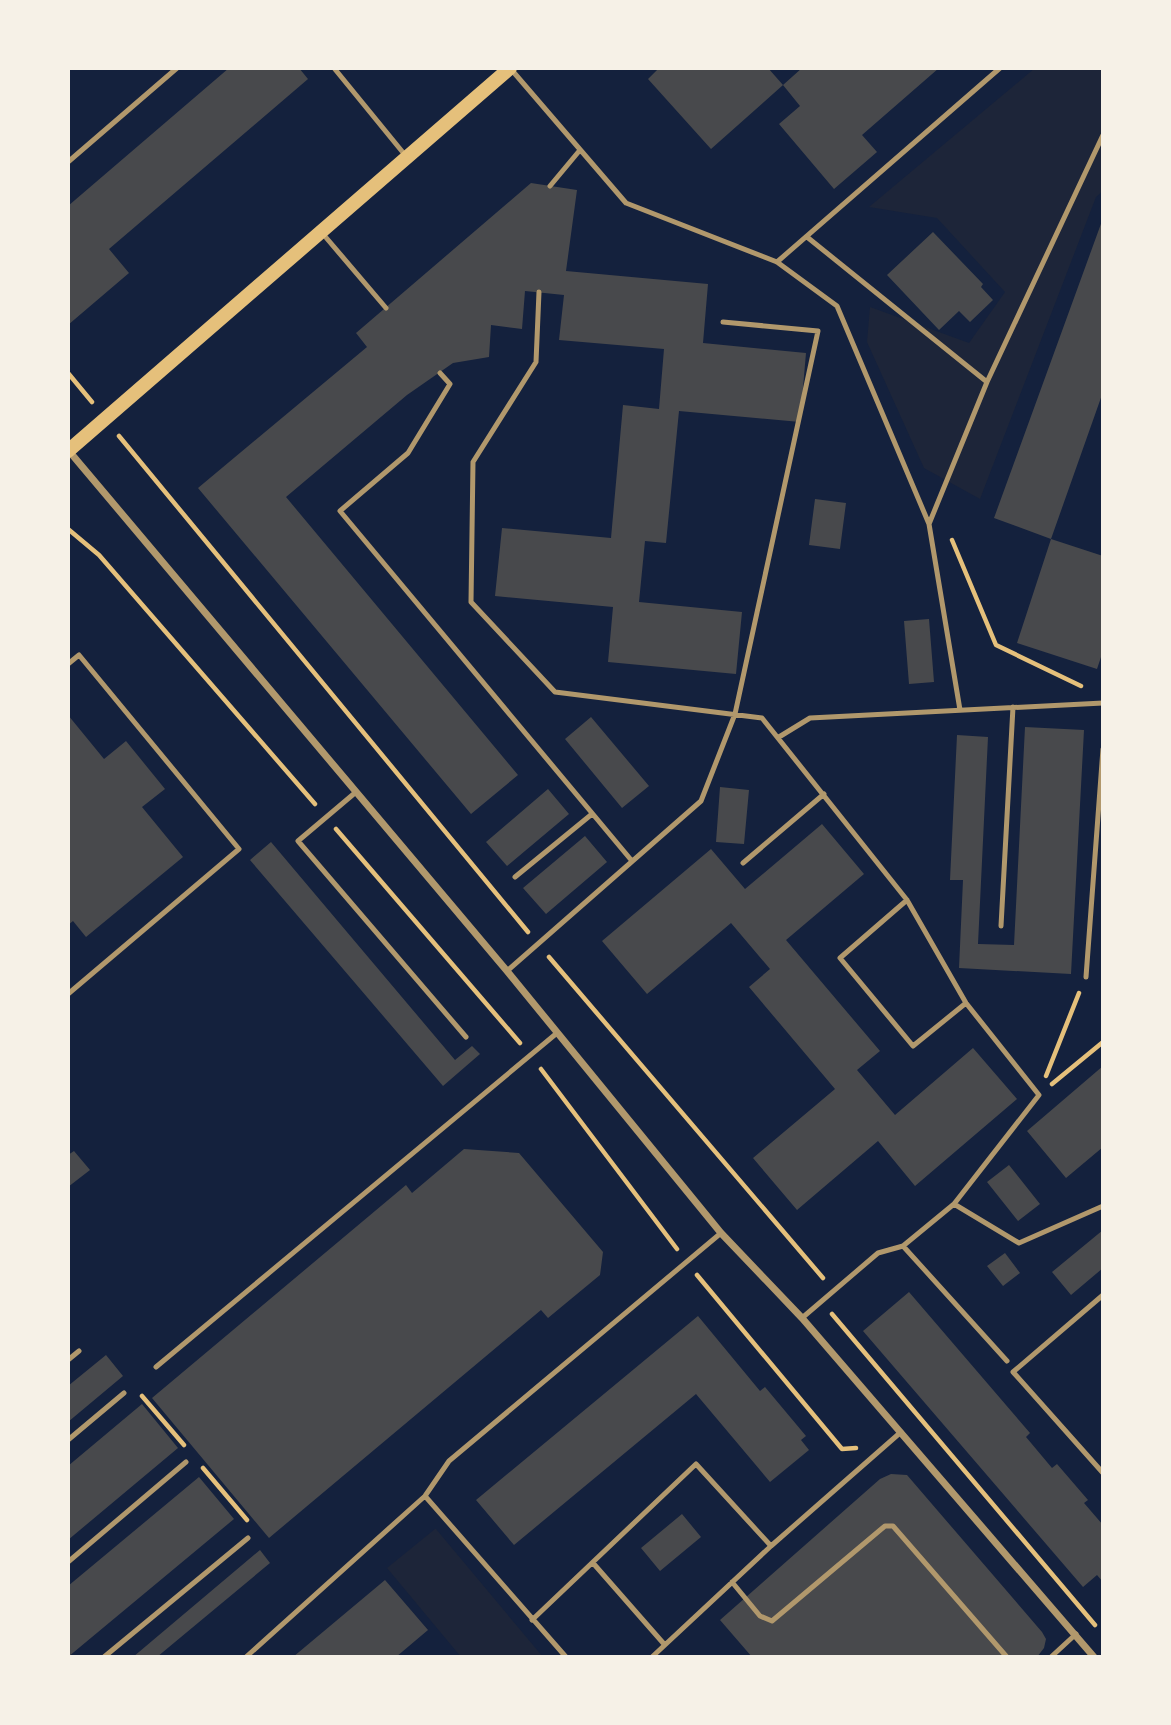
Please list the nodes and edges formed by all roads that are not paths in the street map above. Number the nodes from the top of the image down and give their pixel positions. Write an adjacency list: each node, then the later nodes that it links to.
1 (177, 68): 8 (lane)
2 (334, 68): 7 (lane)
3 (510, 68): 6 (lane); 7 (main road)
4 (1000, 68): 11 (lane)
5 (1103, 135): 17 (lane)
6 (580, 150): 9 (lane); 12 (lane)
7 (407, 157): 10 (main road)
8 (68, 162)
9 (550, 186)
10 (321, 232): 14 (lane); 18 (main road)
11 (807, 237): 12 (lane); 17 (lane)
12 (777, 262): 19 (lane)
13 (540, 292): 24 (lane)
14 (386, 308)
15 (723, 322): 24 (lane)
16 (440, 373): 29 (lane)
17 (987, 382): 19 (lane)
18 (68, 451): 27 (street)
19 (929, 524): 23 (lane)
20 (68, 664): 37 (lane)
21 (1103, 703): 22 (lane)
22 (1013, 707): 23 (lane); 34 (lane)
23 (960, 710): 25 (lane)
24 (735, 714): 25 (lane); 30 (lane)
25 (779, 737): 28 (lane)
26 (1103, 749): 36 (lane)
27 (356, 792): 35 (street); 40 (lane)
28 (824, 794): 31 (lane); 33 (lane)
29 (592, 814): 30 (lane); 32 (lane)
30 (632, 861): 35 (lane)
31 (743, 863)
32 (515, 877)
33 (907, 900): 38 (lane); 38 (lane)
34 (1001, 926)
35 (507, 971): 39 (street)
36 (1086, 978)
37 (68, 994)
38 (966, 1003): 41 (lane)
39 (557, 1033): 43 (street); 50 (lane)
40 (466, 1037)
41 (954, 1204): 42 (lane); 44 (lane)
42 (1103, 1206)
43 (721, 1233): 46 (street); 56 (lane)
44 (903, 1245): 46 (lane); 49 (lane)
45 (1103, 1295): 55 (lane)
46 (803, 1318): 52 (street)
47 (79, 1351): 48 (lane)
48 (68, 1360)
49 (1007, 1362)
50 (156, 1367)
51 (124, 1393): 53 (lane)
52 (901, 1432): 58 (lane); 63 (street)
53 (68, 1440)
54 (186, 1462): 59 (lane)
55 (1103, 1473)
56 (425, 1496): 62 (lane); 67 (lane)
57 (248, 1538): 66 (lane)
58 (771, 1546): 60 (lane); 61 (lane)
59 (68, 1562)
60 (593, 1563): 62 (lane); 64 (lane)
61 (732, 1582): 64 (lane); 65 (lane)
62 (532, 1620): 68 (lane)
63 (1076, 1634): 70 (lane); 71 (street)
64 (664, 1644): 69 (lane)
65 (1006, 1656)
66 (104, 1657)
67 (246, 1657)
68 (566, 1657)
69 (652, 1657)
70 (1051, 1657)
71 (1094, 1657)

